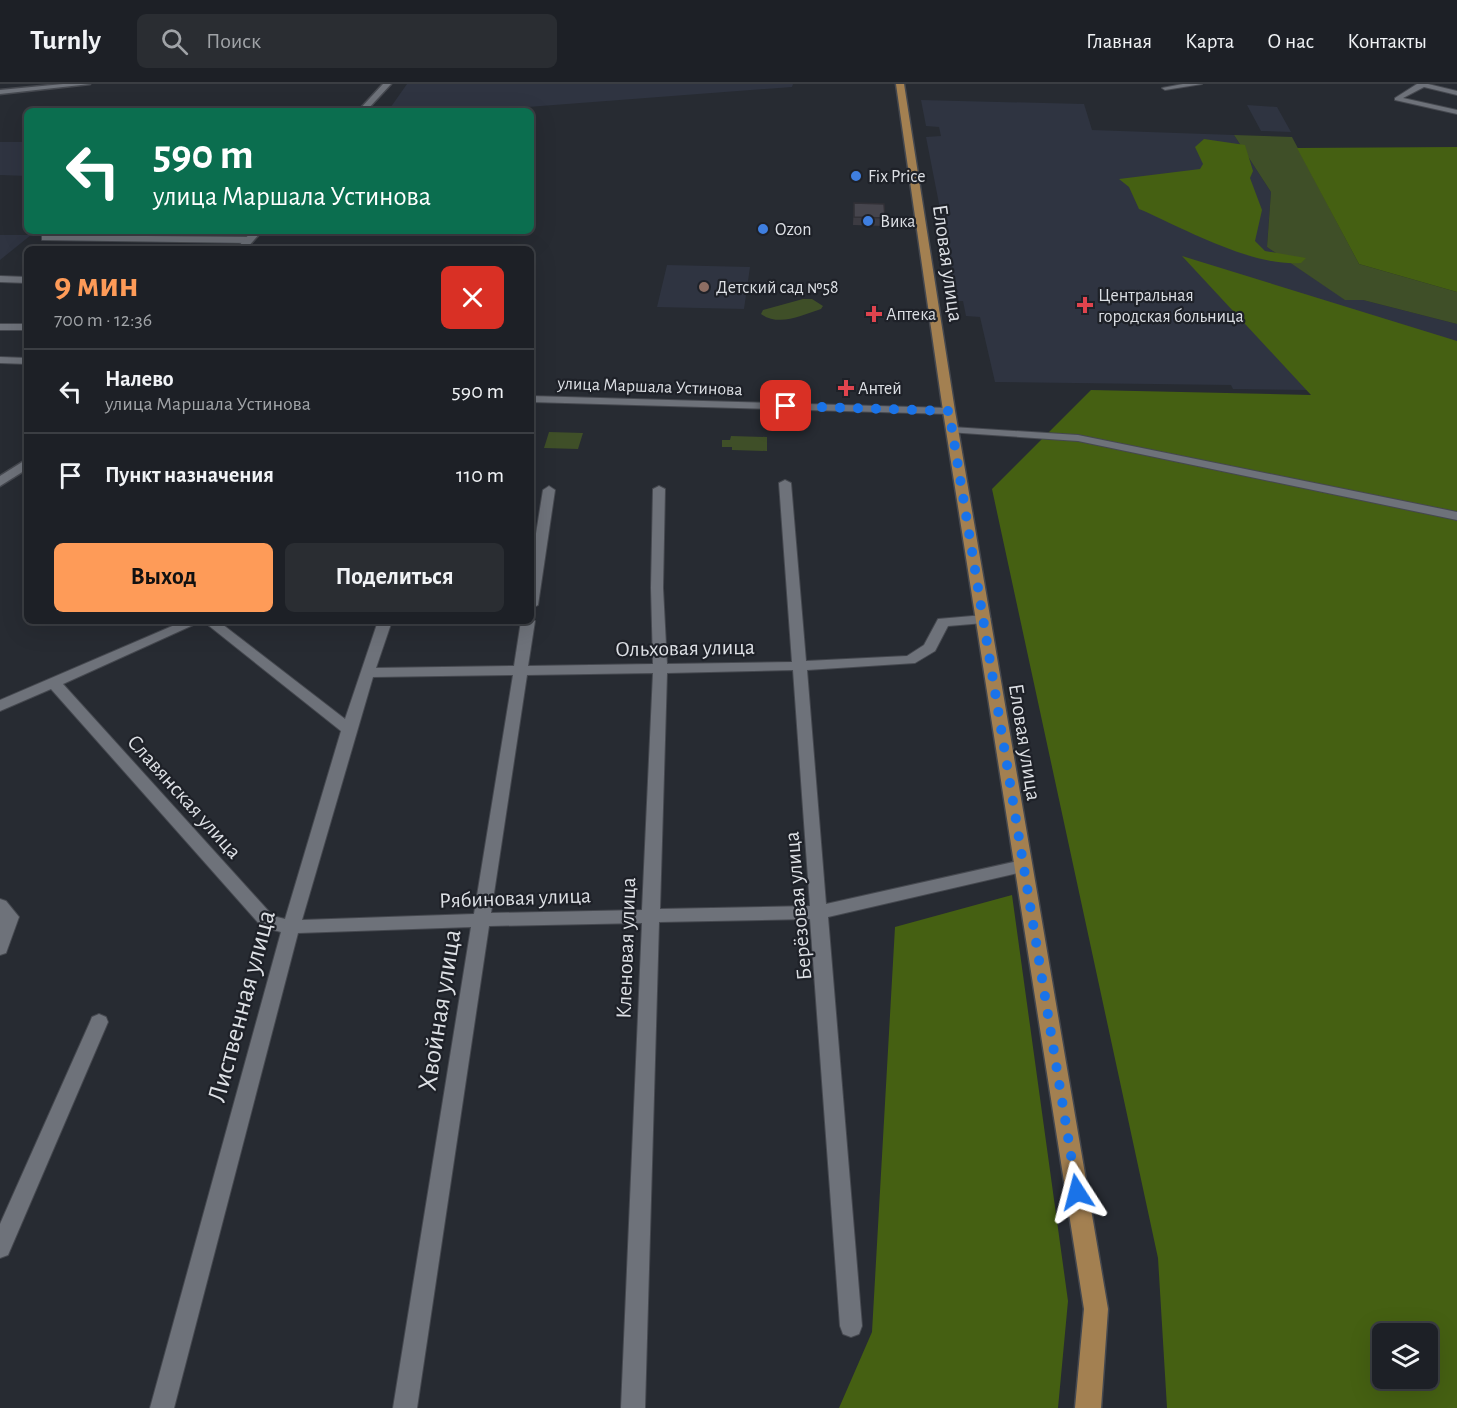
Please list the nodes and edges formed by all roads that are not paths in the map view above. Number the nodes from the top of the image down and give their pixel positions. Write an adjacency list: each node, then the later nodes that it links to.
1 (86, 84): 7 (main road)
2 (387, 84): 9 (main road)
3 (900, 84): 22 (main road, Еловая улица)
4 (1199, 84): 6 (street)
5 (1421, 85): 8 (street); 10 (street)
6 (1165, 88)
7 (0, 93)
8 (1457, 93)
9 (365, 108)
10 (1457, 112)
11 (254, 234): 13 (main road)
12 (45, 237): 13 (street)
13 (249, 240): 14 (main road)
14 (244, 246)
15 (0, 279): 16 (street)
16 (24, 279)
17 (0, 327): 18 (street)
18 (24, 327)
19 (0, 360): 20 (street)
20 (24, 361)
21 (534, 399): 22 (street, улица Маршала Устинова)
22 (949, 411): 23 (main road, Еловая улица)
23 (952, 430): 29 (street); 31 (main road, Еловая улица)
24 (24, 466): 25 (main road)
25 (0, 482)
26 (785, 483): 36 (street, Берёзовая улица)
27 (659, 489): 37 (street, Кленовая улица)
28 (549, 490): 30 (street)
29 (1457, 516)
30 (534, 586)
31 (984, 619): 36 (street, Ольховая улица); 43 (main road, Еловая улица)
32 (188, 624): 40 (street)
33 (214, 624): 42 (street)
34 (385, 624): 39 (street, Лиственная улица)
35 (528, 624): 38 (street, Хвойная улица)
36 (800, 666): 37 (street, Ольховая улица); 45 (street, Берёзовая улица)
37 (659, 669): 38 (street, Ольховая улица); 46 (street, Кленовая улица)
38 (520, 672): 39 (street, Ольховая улица); 47 (street, Хвойная улица)
39 (367, 673): 42 (street, Лиственная улица)
40 (53, 682): 41 (street); 48 (street, Славянская улица)
41 (0, 706)
42 (349, 730): 48 (street, Лиственная улица)
43 (1022, 866): 45 (street, Рябиновая улица); 56 (main road, Еловая улица)
44 (0, 906): 49 (street)
45 (820, 912): 46 (street, Рябиновая улица); 52 (street, Берёзовая улица)
46 (649, 915): 47 (street, Рябиновая улица); 55 (street, Кленовая улица)
47 (481, 920): 48 (street, Рябиновая улица); 54 (street, Хвойная улица)
48 (291, 927): 53 (street, Лиственная улица)
49 (0, 948)
50 (99, 1022): 51 (street)
51 (0, 1248)
52 (851, 1326)
53 (162, 1408)
54 (405, 1408)
55 (633, 1408)
56 (1088, 1408)

